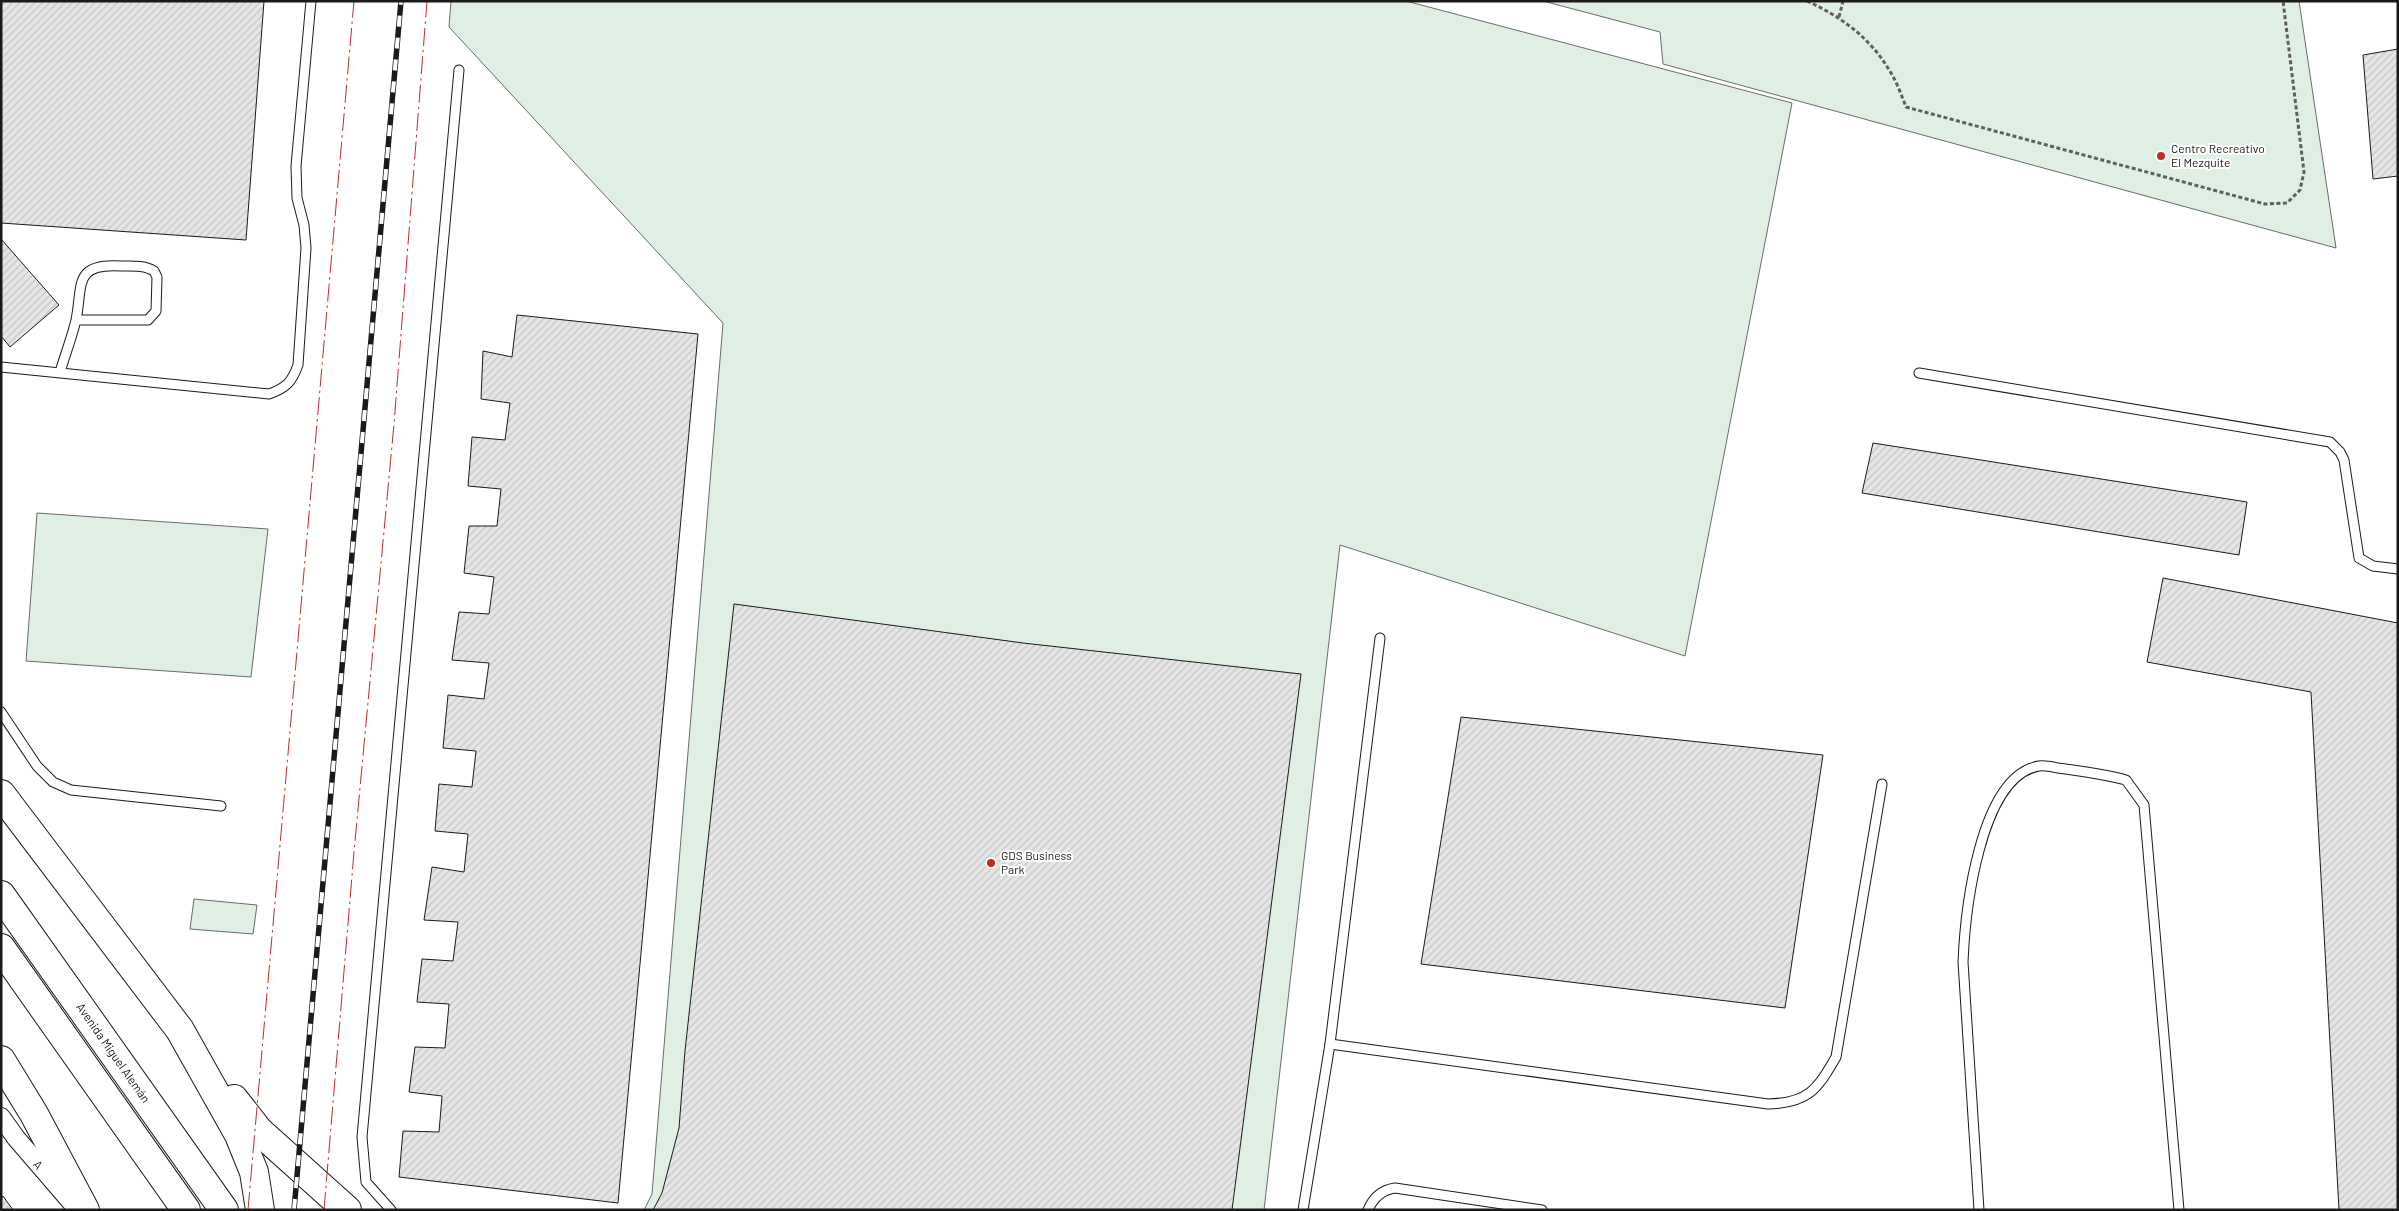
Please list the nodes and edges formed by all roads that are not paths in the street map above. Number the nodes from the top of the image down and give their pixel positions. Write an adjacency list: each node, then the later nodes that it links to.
1 (311, 1): 5 (lane)
2 (459, 70): 25 (lane)
3 (76, 320): 3 (lane); 5 (lane)
4 (1, 367): 5 (lane)
5 (60, 372)
6 (1918, 373): 7 (lane)
7 (2398, 570)
8 (1380, 638): 16 (lane)
9 (1, 712): 12 (lane)
10 (1882, 784): 16 (lane)
11 (1, 794): 15 (highway)
12 (221, 806)
13 (1, 895): 22 (highway, Avenida Miguel Alemán)
14 (1, 948): 21 (highway)
15 (180, 1030): 23 (highway); 24 (highway)
16 (1330, 1044): 26 (lane)
17 (1, 1060): 20 (highway)
18 (1, 1117): 19 (street, A)
19 (78, 1210)
20 (85, 1210)
21 (186, 1210)
22 (224, 1210)
23 (260, 1210)
24 (348, 1210)
25 (391, 1210)
26 (1304, 1210)
27 (1368, 1210): 28 (lane)
28 (1542, 1210)
29 (1979, 1210): 30 (lane)
30 (2179, 1210)

